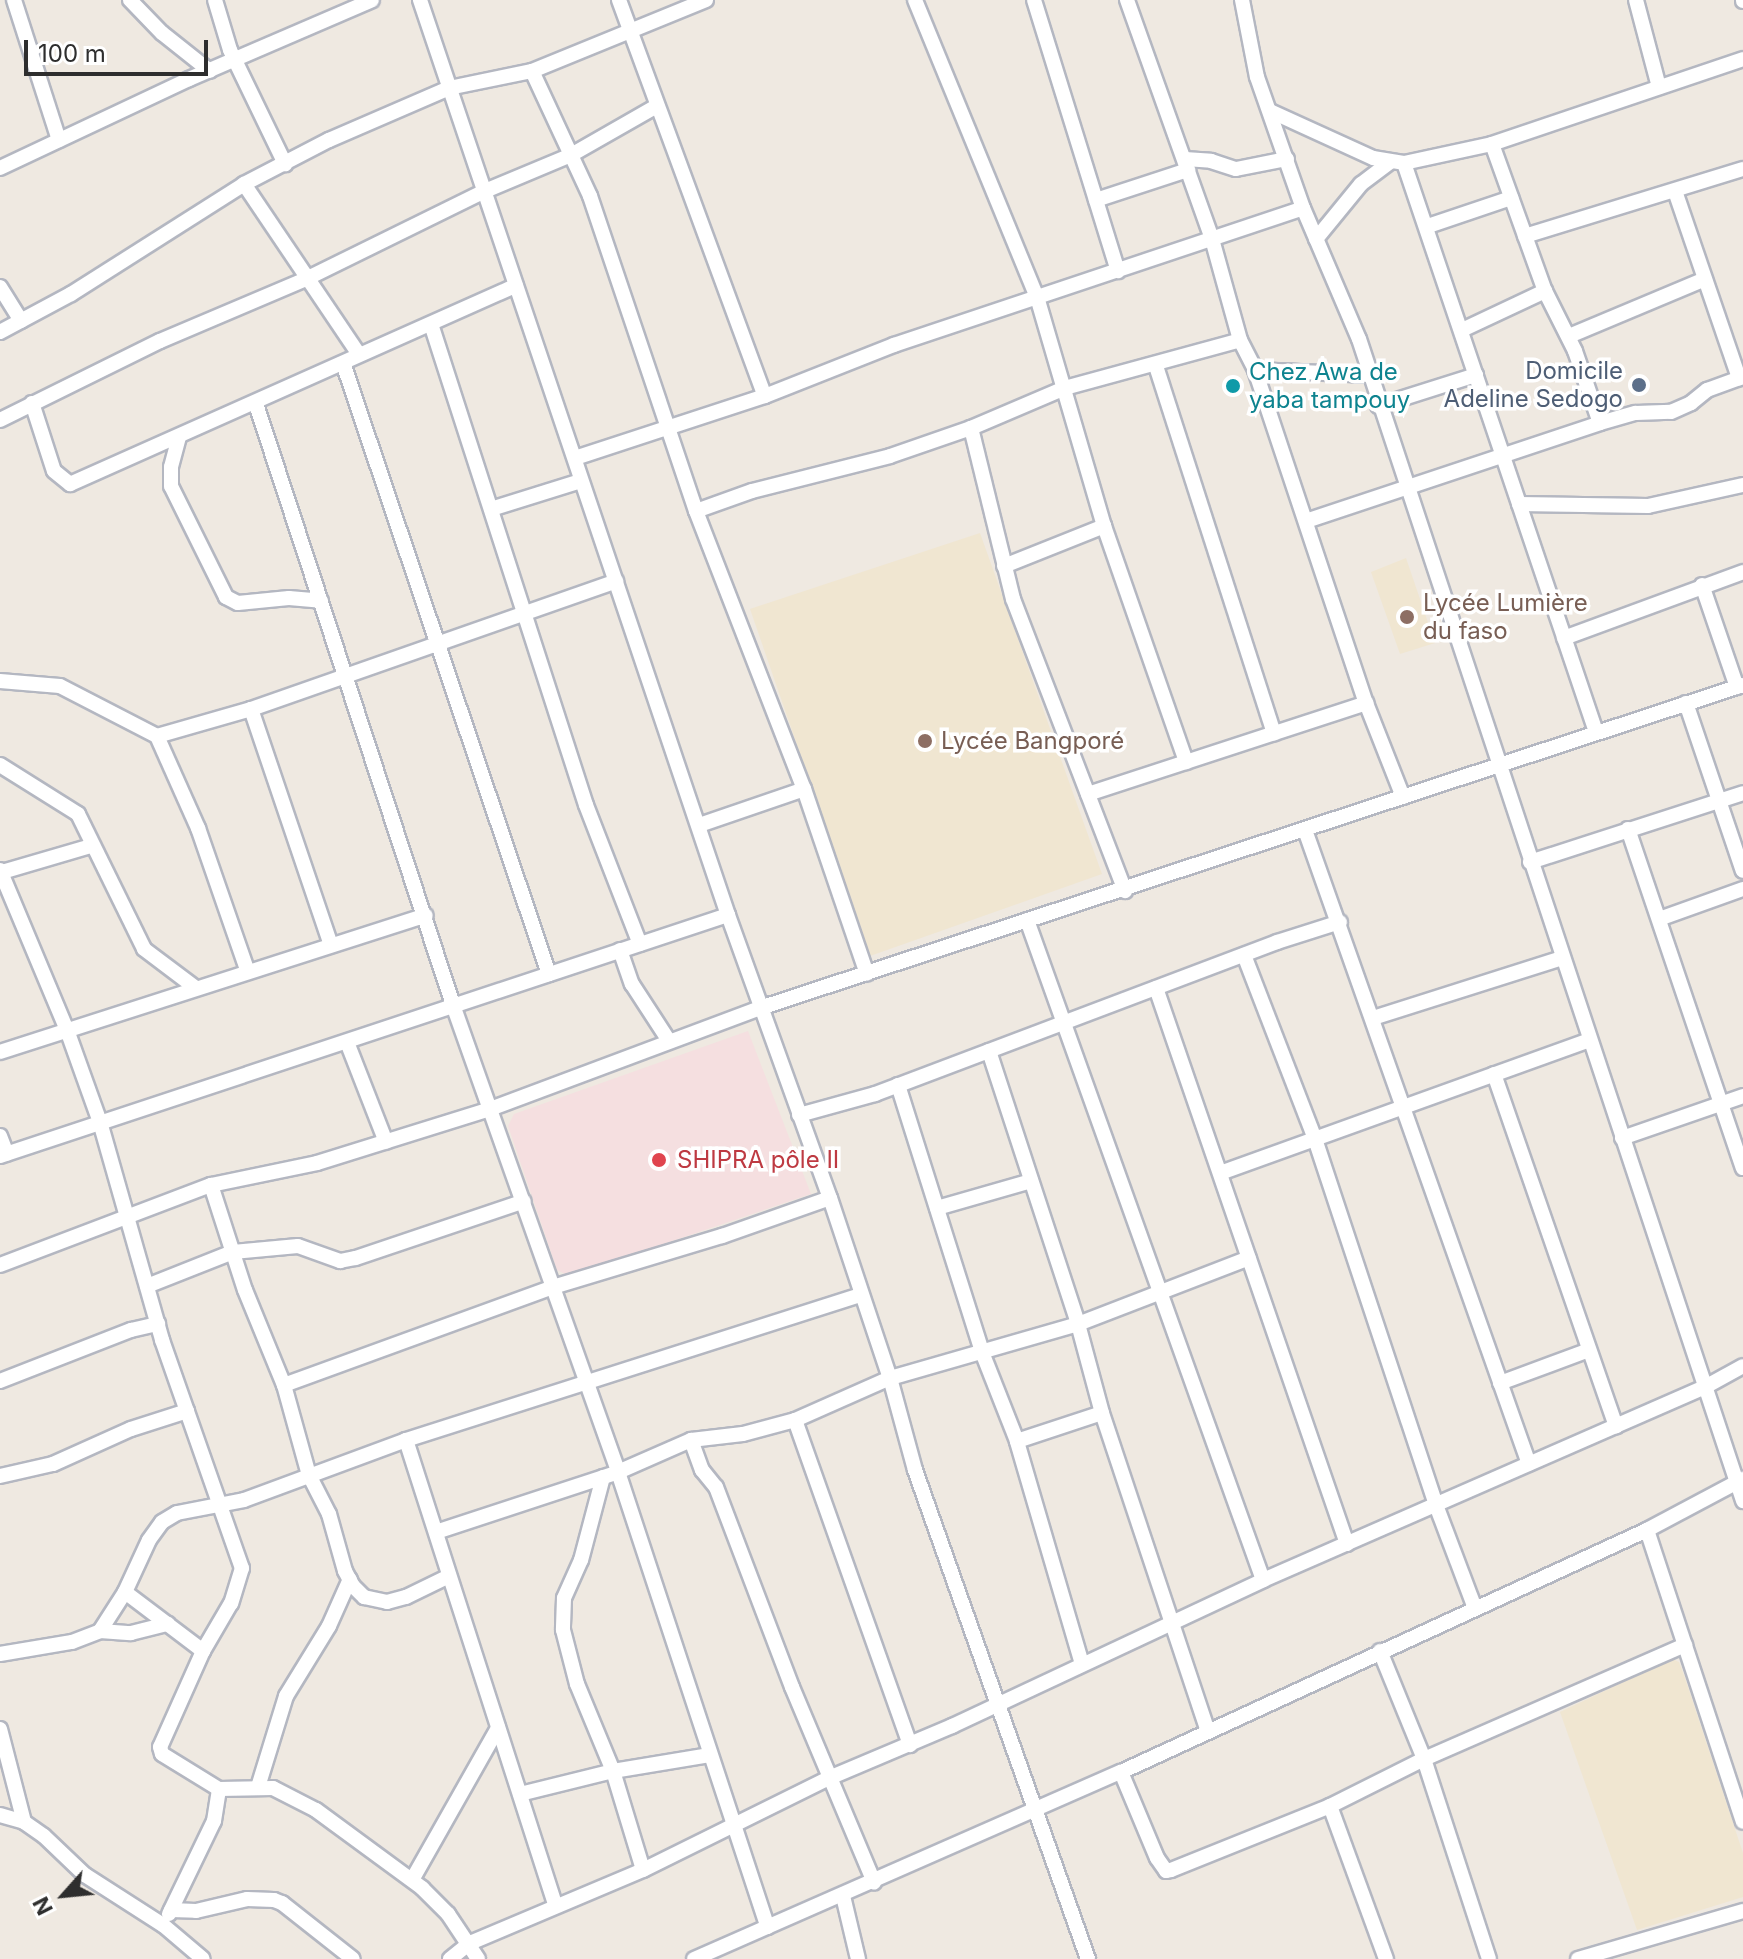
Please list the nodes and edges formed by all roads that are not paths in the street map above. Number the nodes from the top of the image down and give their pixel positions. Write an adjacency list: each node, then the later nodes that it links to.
1 (14, 0): 22 (street)
2 (130, 0): 16 (street)
3 (215, 0): 15 (street)
4 (372, 0): 15 (street)
5 (420, 0): 19 (street)
6 (619, 0): 13 (street)
7 (706, 0): 13 (street)
8 (915, 0): 48 (street)
9 (1127, 0): 29 (street)
10 (1242, 0): 21 (street)
11 (1636, 0): 18 (street)
12 (1037, 2): 36 (street)
13 (630, 33): 17 (street); 20 (street)
14 (1743, 59): 18 (street)
15 (236, 62): 16 (street); 28 (street)
16 (210, 71): 22 (street)
17 (532, 71): 19 (street); 24 (street)
18 (1659, 87): 23 (street)
19 (449, 88): 28 (street); 33 (street)
20 (657, 106): 24 (street); 63 (street)
21 (1270, 111): 25 (street); 26 (street)
22 (59, 140): 30 (street)
23 (1492, 144): 27 (street); 35 (street)
24 (571, 155): 33 (street); 69 (street)
25 (1287, 159): 29 (street); 37 (street)
26 (1389, 163): 27 (street); 41 (street)
27 (1404, 163): 38 (street)
28 (285, 164): 32 (street)
29 (1186, 164): 36 (street); 40 (street)
30 (0, 168)
31 (1743, 169): 34 (street)
32 (244, 184): 43 (street); 49 (street)
33 (485, 191): 43 (street); 45 (street)
34 (1675, 191): 39 (street); 44 (street)
35 (1511, 198): 38 (street); 39 (street)
36 (1096, 200): 42 (street)
37 (1303, 208): 40 (street); 41 (street)
38 (1428, 226): 51 (street)
39 (1525, 236): 47 (street)
40 (1212, 239): 42 (street); 54 (street)
41 (1316, 239): 59 (street)
42 (1118, 271): 48 (street)
43 (306, 279): 55 (street); 64 (street)
44 (1705, 279): 53 (street); 61 (street)
45 (516, 285): 50 (street); 73 (street)
46 (0, 287): 49 (street)
47 (1545, 291): 51 (street); 53 (street)
48 (1037, 297): 62 (street); 63 (street)
49 (21, 321): 52 (street)
50 (431, 324): 55 (street); 78 (street)
51 (1462, 330): 60 (street)
52 (0, 332)
53 (1569, 336): 68 (street)
54 (1240, 340): 57 (street); 58 (street)
55 (358, 353): 56 (street)
56 (343, 363): 65 (street); 89 (street)
57 (1156, 366): 62 (street); 97 (street)
58 (1255, 370): 59 (street); 80 (street)
59 (1370, 375): 66 (street)
60 (1476, 375): 66 (street); 72 (street)
61 (1741, 378): 68 (street)
62 (1065, 388): 70 (street); 81 (street)
63 (765, 396): 69 (street)
64 (32, 403): 67 (street); 71 (street)
65 (256, 404): 71 (street); 86 (street)
66 (1378, 406): 76 (street)
67 (0, 420)
68 (1600, 423): 72 (street)
69 (670, 425): 73 (street); 79 (street)
70 (971, 428): 79 (street); 82 (street)
71 (179, 437): 86 (street)
72 (1503, 455): 76 (street); 77 (street)
73 (575, 458): 74 (street)
74 (581, 481): 78 (street); 84 (street)
75 (1743, 485): 77 (street)
76 (1406, 489): 80 (street); 101 (street)
77 (1519, 504): 88 (street)
78 (491, 509): 87 (street)
79 (696, 511): 102 (street)
80 (1306, 521): 93 (street)
81 (1104, 526): 82 (street); 99 (street)
82 (1004, 566): 104 (street)
83 (1743, 572): 85 (street)
84 (616, 581): 87 (street); 107 (street)
85 (1702, 585): 88 (street); 92 (street)
86 (321, 601): 90 (street)
87 (525, 614): 89 (street); 121 (street)
88 (1564, 638): 96 (street)
89 (436, 642): 90 (street); 127 (street)
90 (345, 673): 95 (street); 116 (street)
91 (0, 681): 98 (street)
92 (1740, 686): 94 (street)
93 (1366, 703): 97 (street); 105 (street)
94 (1686, 703): 96 (street); 106 (street)
95 (251, 709): 98 (street); 122 (street)
96 (1596, 732): 101 (street)
97 (1274, 733): 99 (street)
98 (157, 736): 126 (street)
99 (1186, 762): 104 (street)
100 (0, 765): 110 (street)
101 (1498, 765): 105 (street); 111 (street)
102 (804, 789): 107 (street); 128 (street)
103 (1743, 793): 106 (street)
104 (1088, 794): 115 (street)
105 (1403, 797): 109 (street)
106 (1717, 801): 108 (street); 113 (street)
107 (699, 825): 117 (street)
108 (1628, 829): 111 (street); 118 (street)
109 (1305, 830): 115 (street); 120 (street)
110 (91, 846): 112 (street); 129 (street)
111 (1530, 862): 125 (street)
112 (1, 871): 135 (street)
113 (1743, 871)
114 (1743, 889): 118 (street)
115 (1125, 891): 119 (street)
116 (426, 915): 122 (street); 131 (street)
117 (728, 915): 121 (street); 132 (street)
118 (1659, 919): 144 (street)
119 (1027, 920): 128 (street); 134 (street)
120 (1340, 922): 124 (street); 133 (street)
121 (640, 944): 123 (street)
122 (331, 945): 126 (street)
123 (620, 950): 127 (street); 137 (street)
124 (1244, 955): 130 (street); 151 (street)
125 (1562, 958): 133 (street); 136 (street)
126 (248, 972): 129 (street)
127 (549, 974): 131 (street)
128 (867, 974): 132 (street)
129 (196, 988): 135 (street)
130 (1156, 988): 134 (street); 155 (street)
131 (453, 1005): 138 (street); 146 (street)
132 (763, 1007): 137 (street); 147 (street)
133 (1373, 1018): 145 (street)
134 (1064, 1022): 139 (street); 167 (street)
135 (67, 1030): 140 (street); 148 (street)
136 (1589, 1040): 141 (street); 150 (street)
137 (669, 1041): 146 (street)
138 (347, 1042): 148 (street); 152 (street)
139 (989, 1051): 142 (street); 156 (street)
140 (0, 1052)
141 (1494, 1074): 145 (street); 171 (street)
142 (898, 1085): 147 (street); 160 (street)
143 (1743, 1096): 144 (street)
144 (1721, 1102): 150 (street); 154 (street)
145 (1404, 1107): 151 (street); 177 (street)
146 (490, 1109): 152 (street); 159 (street)
147 (799, 1115): 158 (street)
148 (100, 1122): 153 (street); 161 (street)
149 (0, 1136): 153 (street)
150 (1622, 1138): 179 (street)
151 (1315, 1139): 155 (street); 194 (street)
152 (386, 1142): 157 (street)
153 (3, 1155)
154 (1743, 1168)
155 (1223, 1172): 163 (street)
156 (1031, 1181): 160 (street); 170 (street)
157 (211, 1185): 161 (street); 162 (street)
158 (830, 1198): 166 (street); 168 (street)
159 (524, 1201): 162 (street); 166 (street)
160 (937, 1208): 172 (street)
161 (125, 1218): 164 (street); 165 (street)
162 (233, 1252): 165 (street); 178 (street)
163 (1249, 1258): 167 (street); 198 (street)
164 (0, 1265)
165 (147, 1286): 169 (street)
166 (553, 1287): 176 (street); 178 (street)
167 (1158, 1293): 170 (street); 201 (street)
168 (859, 1295): 174 (street); 176 (street)
169 (158, 1324): 175 (street); 180 (street)
170 (1078, 1324): 172 (street); 181 (street)
171 (1589, 1350): 177 (street); 183 (street)
172 (982, 1352): 174 (street); 186 (street)
173 (1743, 1366): 179 (street)
174 (890, 1378): 182 (street); 212 (street)
175 (0, 1381)
176 (585, 1383): 184 (street); 188 (street)
177 (1500, 1383): 187 (street)
178 (284, 1385): 189 (street)
179 (1705, 1387): 183 (street); 192 (street)
180 (187, 1411): 190 (street); 195 (street)
181 (1102, 1413): 186 (street); 204 (street)
182 (795, 1420): 185 (street); 216 (street)
183 (1616, 1426): 187 (street)
184 (406, 1440): 189 (street); 197 (street)
185 (691, 1440): 188 (street); 221 (street)
186 (1017, 1441): 211 (street)
187 (1529, 1464): 194 (street)
188 (618, 1472): 191 (street); 217 (street)
189 (309, 1475): 195 (street); 200 (street)
190 (0, 1476)
191 (603, 1477): 197 (street); 219 (street)
192 (1740, 1480): 193 (street); 196 (street)
193 (1743, 1501)
194 (1436, 1505): 198 (street); 203 (street)
195 (219, 1506): 202 (street); 208 (street)
196 (1647, 1530): 203 (street); 207 (street)
197 (436, 1532): 199 (street)
198 (1347, 1544): 201 (street)
199 (449, 1576): 200 (street); 213 (street)
200 (350, 1579): 222 (street)
201 (1263, 1580): 204 (street)
202 (125, 1592): 205 (street); 206 (street)
203 (1475, 1608): 209 (street)
204 (1173, 1622): 211 (street); 215 (street)
205 (168, 1624): 206 (street); 208 (street)
206 (100, 1631): 210 (street)
207 (1685, 1645): 218 (street); 229 (street)
208 (203, 1651): 223 (street)
209 (1380, 1651): 215 (street); 218 (street)
210 (0, 1654)
211 (1082, 1664): 212 (street)
212 (1000, 1702): 216 (street); 226 (street)
213 (498, 1728): 224 (street); 232 (street)
214 (0, 1729): 228 (street)
215 (1208, 1731): 220 (street)
216 (910, 1745): 221 (street)
217 (710, 1755): 219 (street); 230 (street)
218 (1424, 1759): 225 (street); 249 (street)
219 (613, 1771): 224 (street); 231 (street)
220 (1121, 1772): 225 (street); 226 (street)
221 (829, 1778): 230 (street); 233 (street)
222 (258, 1787): 223 (street); 232 (street)
223 (219, 1789): 236 (street)
224 (520, 1794): 235 (street)
225 (1330, 1806): 248 (street)
226 (1034, 1812): 233 (street); 247 (street)
227 (0, 1815): 228 (street)
228 (24, 1822): 238 (street)
229 (1743, 1822)
230 (734, 1827): 231 (street); 239 (street)
231 (643, 1870): 235 (street)
232 (412, 1880): 240 (street)
233 (874, 1882): 234 (street)
234 (843, 1896): 239 (street); 246 (street)
235 (555, 1905): 240 (street)
236 (171, 1910): 238 (street); 242 (street)
237 (1743, 1911): 250 (street)
238 (163, 1925): 241 (street)
239 (768, 1927): 245 (street)
240 (470, 1943): 243 (street); 244 (street)
241 (203, 1959)
242 (353, 1959)
243 (450, 1959)
244 (478, 1959)
245 (694, 1959)
246 (858, 1959)
247 (1088, 1959)
248 (1386, 1959)
249 (1489, 1959)
250 (1578, 1959)

